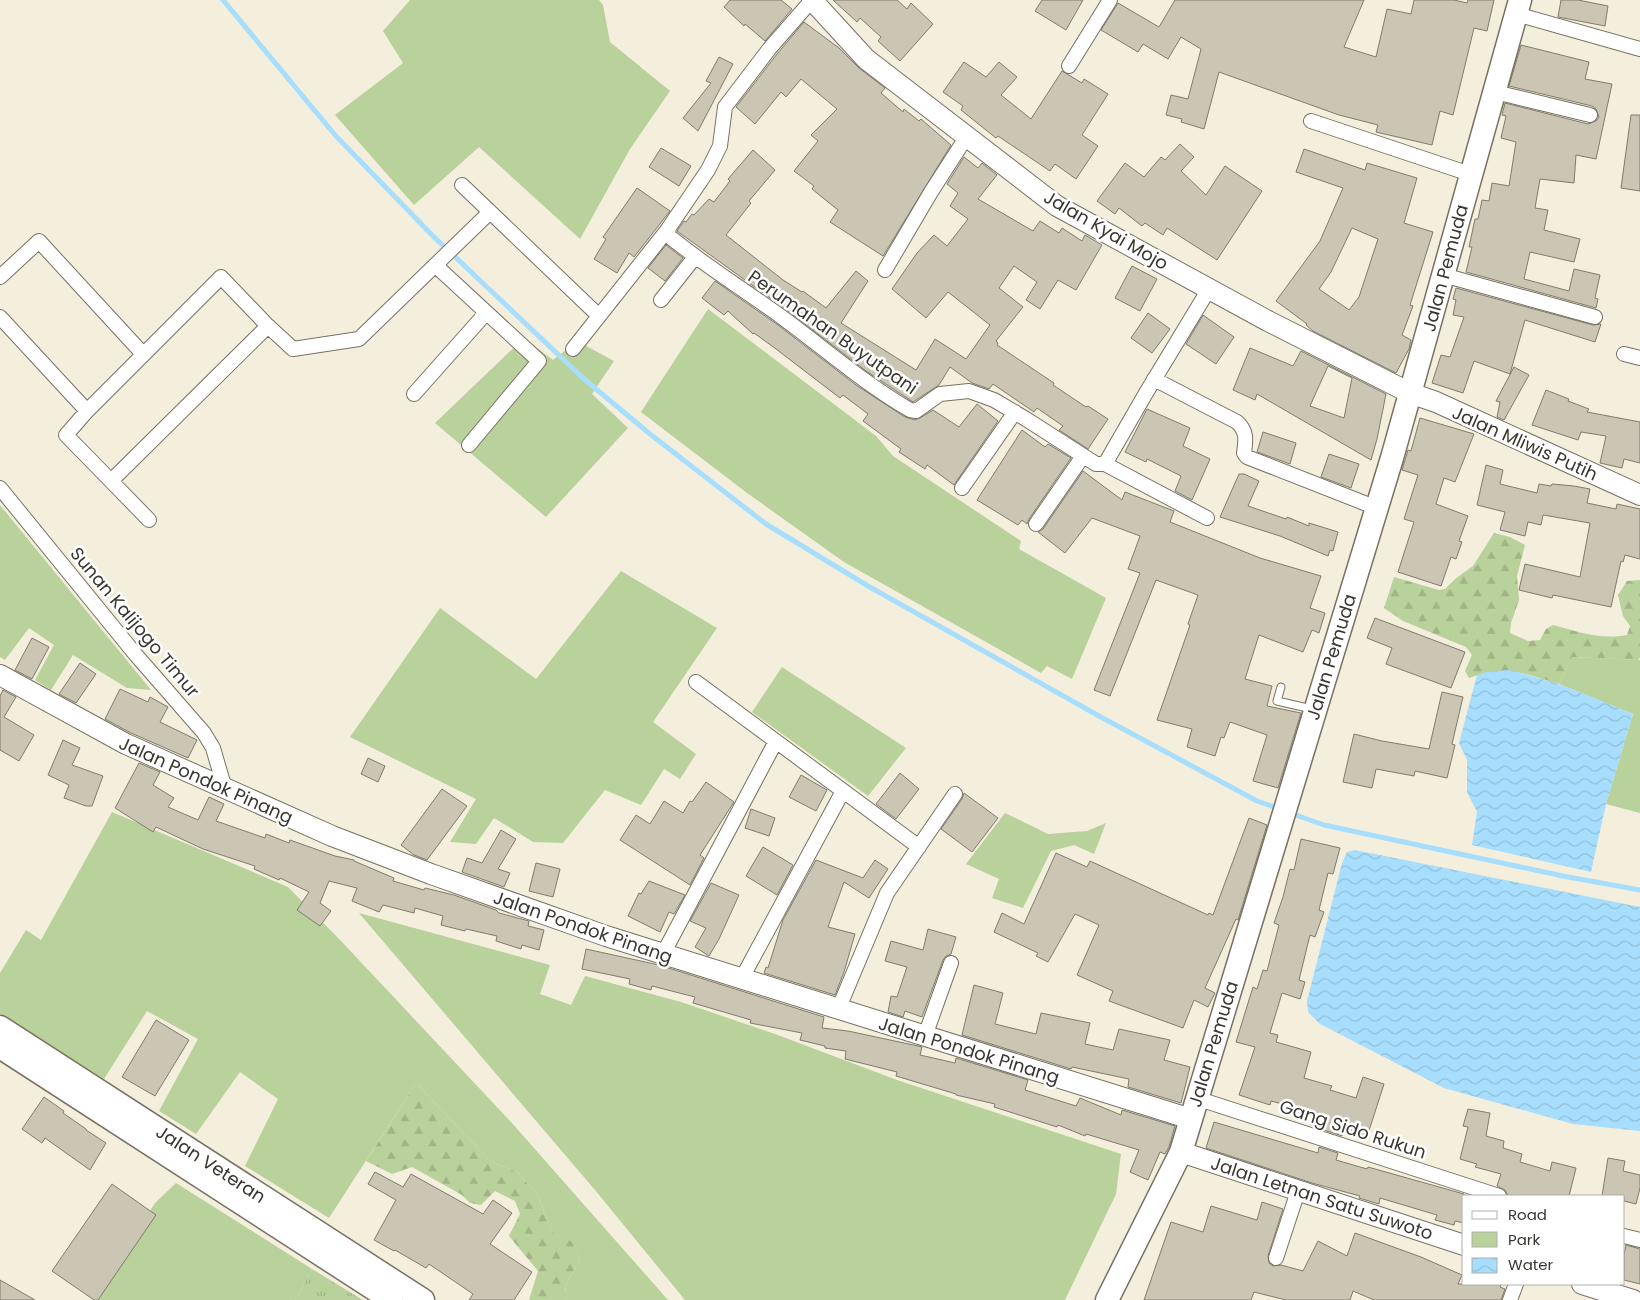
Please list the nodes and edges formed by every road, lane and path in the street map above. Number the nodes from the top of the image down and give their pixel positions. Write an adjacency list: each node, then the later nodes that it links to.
1 (812, 0): 9 (street, Jalan Kyai Mojo); 13 (street)
2 (1110, 0): 5 (street)
3 (1518, 7): 4 (street); 6 (main road, Jalan Pemuda)
4 (1640, 49)
5 (1070, 66)
6 (1495, 92): 7 (street); 10 (main road, Jalan Pemuda)
7 (1590, 115)
8 (1311, 121): 10 (street)
9 (967, 136): 16 (street); 19 (street, Jalan Kyai Mojo)
10 (1470, 174): 17 (main road, Jalan Pemuda)
11 (462, 185): 12 (street)
12 (490, 212): 15 (street); 22 (street)
13 (668, 229): 14 (street, Perumahan Buyutpani); 22 (street)
14 (695, 257): 20 (street); 34 (street, Perumahan Buyutpani)
15 (439, 262): 21 (street); 25 (street)
16 (885, 270)
17 (1443, 276): 23 (street); 31 (main road, Jalan Pemuda)
18 (0, 277): 27 (street)
19 (1210, 289): 30 (street); 31 (street, Jalan Kyai Mojo)
20 (661, 300)
21 (486, 314): 32 (street); 35 (street)
22 (599, 316): 26 (street)
23 (1595, 317)
24 (0, 318): 33 (street)
25 (268, 326): 27 (street); 38 (street)
26 (573, 349)
27 (142, 354): 33 (street)
28 (1624, 354): 29 (street)
29 (1640, 358)
30 (1154, 379): 37 (street); 42 (street)
31 (1410, 393): 41 (street, Jalan Mliwis Putih); 42 (main road, Jalan Pemuda)
32 (414, 394)
33 (87, 411): 38 (street)
34 (1015, 412): 36 (street, Perumahan Buyutpani); 40 (street)
35 (470, 445)
36 (1084, 456): 37 (street, Perumahan Buyutpani); 45 (street)
37 (1105, 464): 43 (street, Perumahan Buyutpani)
38 (111, 481): 44 (street)
39 (0, 488): 51 (street, Sunan Kalijogo Timur)
40 (962, 488)
41 (1640, 495)
42 (1377, 508): 49 (main road, Jalan Pemuda)
43 (1207, 518)
44 (149, 520)
45 (1036, 524)
46 (0, 675): 51 (street, Jalan Pondok Pinang)
47 (696, 682): 50 (street)
48 (1281, 687): 49 (lane)
49 (1315, 710): 62 (main road, Jalan Pemuda)
50 (776, 741): 52 (street); 55 (street)
51 (225, 789): 55 (street, Jalan Pondok Pinang)
52 (843, 791): 54 (street); 57 (street)
53 (955, 794): 54 (street)
54 (918, 847): 58 (street)
55 (663, 954): 57 (street, Jalan Pondok Pinang)
56 (951, 963): 60 (street)
57 (742, 978): 58 (street, Jalan Pondok Pinang)
58 (838, 1010): 60 (street, Jalan Pondok Pinang)
59 (0, 1027): 66 (main road, Jalan Veteran)
60 (925, 1036): 62 (street, Jalan Pondok Pinang)
61 (0, 1048): 66 (main road, Jalan Veteran)
62 (1194, 1108): 63 (main road, Jalan Pemuda); 65 (street, Gang Sido Rukun)
63 (1181, 1152): 64 (street, Jalan Letnan Satu Suwoto); 75 (main road, Jalan Pemuda)
64 (1298, 1191): 69 (street, Jalan Letnan Satu Suwoto); 70 (street)
65 (1495, 1195)
66 (255, 1203): 73 (main road, Jalan Veteran); 74 (main road, Jalan Veteran)
67 (1625, 1236): 68 (street)
68 (1640, 1240)
69 (1462, 1244)
70 (1276, 1258)
71 (1516, 1285): 76 (street)
72 (1585, 1285): 77 (street)
73 (391, 1300)
74 (423, 1300)
75 (1107, 1300)
76 (1510, 1300)
77 (1633, 1300)

